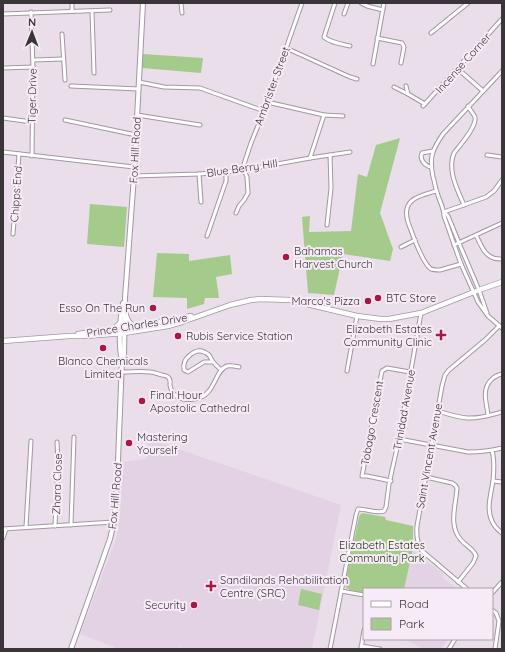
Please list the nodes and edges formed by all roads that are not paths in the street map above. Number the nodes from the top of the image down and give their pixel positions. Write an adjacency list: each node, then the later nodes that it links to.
1 (72, 3): 13 (street)
2 (143, 3): 36 (main road, Fox Hill Road)
3 (181, 3): 16 (street)
4 (302, 3): 24 (street, Ambrister Street)
5 (335, 3): 23 (street)
6 (348, 3): 18 (street)
7 (361, 3): 10 (street)
8 (384, 3): 12 (street)
9 (468, 3): 20 (street)
10 (367, 4): 12 (street)
11 (110, 10): 14 (street)
12 (383, 10): 22 (street)
13 (72, 11): 14 (street); 15 (street)
14 (92, 11): 33 (street)
15 (31, 12): 17 (street); 26 (street, Tiger Drive)
16 (182, 13)
17 (3, 14)
18 (344, 14)
19 (502, 19): 31 (street, Incense Corner)
20 (431, 33)
21 (62, 34): 25 (street)
22 (378, 38): 27 (street); 28 (street)
23 (350, 46)
24 (286, 48): 34 (street); 43 (street, Ambrister Street)
25 (63, 59): 26 (street); 35 (street)
26 (33, 60): 29 (street, Tiger Drive)
27 (401, 63)
28 (373, 64)
29 (33, 67): 30 (street); 51 (street, Tiger Drive)
30 (3, 68)
31 (458, 68): 41 (street); 42 (street, Incense Corner)
32 (502, 72): 41 (street)
33 (94, 73)
34 (357, 79)
35 (64, 80)
36 (139, 82): 40 (main road, Fox Hill Road); 45 (street)
37 (71, 86): 40 (street)
38 (406, 86): 42 (street)
39 (394, 87): 42 (street)
40 (138, 89): 46 (main road, Fox Hill Road)
41 (483, 91): 44 (street)
42 (408, 94)
43 (267, 102): 45 (street, Ambrister Street); 47 (street)
44 (468, 106): 54 (street); 72 (street)
45 (264, 111): 65 (street, Ambrister Street)
46 (137, 115): 52 (street); 53 (main road, Fox Hill Road)
47 (324, 115): 48 (street); 62 (street)
48 (343, 116)
49 (3, 118): 51 (street)
50 (65, 120): 53 (street)
51 (32, 122): 60 (street, Tiger Drive)
52 (200, 125)
53 (136, 135): 63 (main road, Fox Hill Road)
54 (433, 151): 64 (street); 64 (street)
55 (3, 152): 57 (street)
56 (350, 152): 58 (street, Blue Berry Hill)
57 (19, 154): 60 (street); 77 (street, Chipps End)
58 (330, 154): 62 (street, Blue Berry Hill); 76 (street)
59 (487, 155): 61 (street)
60 (32, 156): 63 (street)
61 (502, 157)
62 (310, 158): 65 (street, Blue Berry Hill)
63 (134, 167): 68 (main road, Fox Hill Road)
64 (431, 167): 70 (street)
65 (244, 170): 66 (street, Blue Berry Hill); 74 (street)
66 (226, 172): 67 (street, Blue Berry Hill); 78 (street)
67 (199, 174): 68 (street, Blue Berry Hill); 71 (street)
68 (134, 176): 89 (main road, Fox Hill Road)
69 (502, 180): 72 (street)
70 (436, 191): 73 (street); 80 (street)
71 (201, 202)
72 (464, 205): 73 (street)
73 (444, 212): 81 (street); 82 (street)
74 (236, 214)
75 (502, 223): 79 (street)
76 (327, 226)
77 (13, 234)
78 (207, 236)
79 (476, 236): 81 (street); 84 (street)
80 (415, 240): 83 (street); 85 (street)
81 (459, 243): 82 (street); 87 (street)
82 (454, 245): 85 (street)
83 (401, 247)
84 (502, 259)
85 (461, 264): 88 (street)
86 (502, 282): 87 (highway, Prince Charles Drive)
87 (479, 290): 88 (highway, Prince Charles Drive); 94 (street)
88 (473, 293): 91 (highway, Prince Charles Drive); 94 (street)
89 (125, 298): 90 (main road, Fox Hill Road); 95 (main road, Fox Hill Road)
90 (125, 311): 96 (highway); 99 (main road, Fox Hill Road)
91 (421, 313): 93 (highway, Prince Charles Drive); 107 (street, Trinidad Avenue)
92 (205, 314): 93 (highway, Prince Charles Drive); 96 (highway, Prince Charles Drive); 99 (highway, Prince Charles Drive)
93 (357, 316): 105 (street)
94 (488, 316): 97 (street)
95 (121, 322): 98 (highway); 99 (main road, Fox Hill Road)
96 (137, 326): 99 (highway, Prince Charles Drive)
97 (501, 327): 109 (street, Saint Vincent Avenue)
98 (110, 330): 99 (highway, Prince Charles Drive); 100 (highway, Prince Charles Drive)
99 (122, 331): 100 (highway, Prince Charles Drive); 106 (main road, Fox Hill Road)
100 (69, 336): 101 (highway, Prince Charles Drive)
101 (3, 341)
102 (212, 362): 102 (street); 104 (street)
103 (239, 367): 104 (street)
104 (221, 370): 106 (street)
105 (347, 371)
106 (122, 372): 123 (main road, Fox Hill Road)
107 (410, 372): 113 (street, Trinidad Avenue); 120 (street, Tobago Crescent)
108 (502, 374): 111 (street)
109 (438, 411): 111 (street); 116 (street, Saint Vincent Avenue)
110 (502, 412): 111 (street)
111 (488, 415)
112 (74, 438): 124 (street)
113 (399, 439): 116 (street); 120 (street, Trinidad Avenue)
114 (31, 442): 126 (street)
115 (57, 442): 125 (street, Zhara Close)
116 (432, 445): 118 (street); 119 (street, Saint Vincent Avenue)
117 (502, 448): 118 (street)
118 (492, 450): 121 (street)
119 (426, 477): 130 (street, Saint Vincent Avenue); 130 (street)
120 (391, 481): 133 (street, Trinidad Avenue)
121 (493, 481): 122 (street); 128 (street)
122 (502, 482)
123 (114, 522): 124 (street); 140 (main road, Fox Hill Road)
124 (71, 525): 125 (street)
125 (55, 526): 126 (street)
126 (26, 527): 127 (street)
127 (5, 529): 129 (street)
128 (502, 533)
129 (3, 538)
130 (458, 582): 132 (street, Saint Vincent Avenue)
131 (502, 582): 134 (street)
132 (466, 588)
133 (341, 591): 135 (street); 141 (street)
134 (493, 592)
135 (363, 595)
136 (493, 611): 144 (street)
137 (363, 636): 139 (street)
138 (454, 640): 143 (street)
139 (361, 647): 142 (street)
140 (71, 649)
141 (330, 649)
142 (380, 649)
143 (448, 649)
144 (495, 649)

